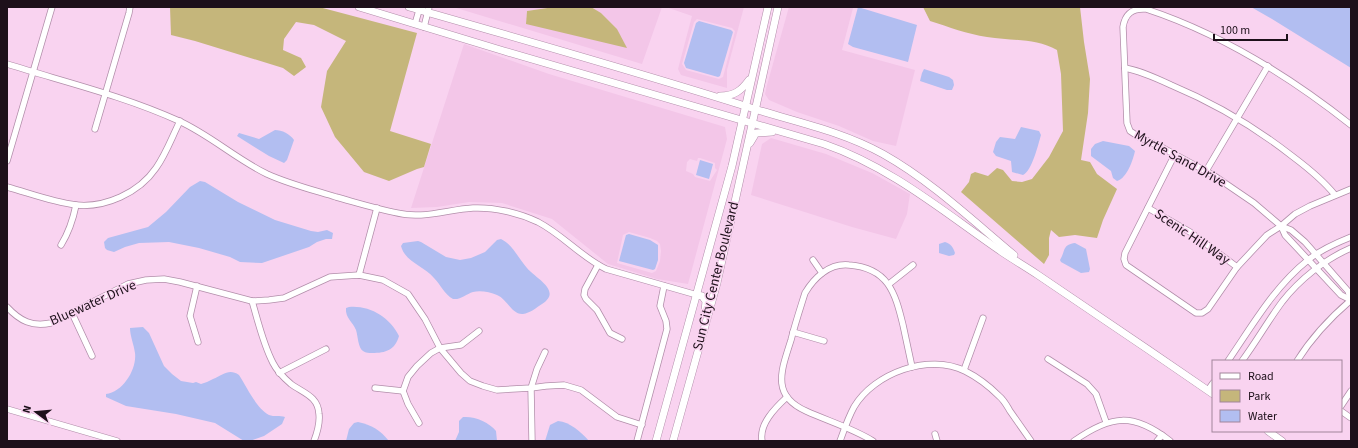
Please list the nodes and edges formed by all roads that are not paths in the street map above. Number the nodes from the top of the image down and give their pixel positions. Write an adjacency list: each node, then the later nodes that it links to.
1 (52, 7): 14 (street)
2 (130, 7): 16 (street)
3 (359, 7): 9 (main road)
4 (409, 7): 7 (main road)
5 (768, 7): 15 (main road, Sun City Center Boulevard)
6 (778, 7): 19 (main road, Sun City Center Boulevard)
7 (420, 8): 8 (main road); 9 (street)
8 (428, 10): 10 (street); 17 (main road)
9 (415, 24): 10 (main road)
10 (424, 27): 22 (main road)
11 (7, 64): 14 (street)
12 (1268, 66): 13 (street, Myrtle Sand Drive); 20 (street); 24 (street, Myrtle Sand Drive)
13 (1125, 68): 20 (street); 28 (street, Myrtle Sand Drive)
14 (33, 72): 16 (street); 29 (street)
15 (751, 76): 17 (main road); 18 (main road, Sun City Center Boulevard)
16 (105, 93): 21 (street); 25 (street)
17 (714, 96): 18 (main road)
18 (744, 106): 19 (main road); 22 (main road, Sun City Center Boulevard)
19 (755, 109): 23 (main road, Sun City Center Boulevard); 50 (main road)
20 (1237, 118): 30 (street); 33 (street)
21 (180, 121): 34 (street); 35 (street)
22 (742, 121): 23 (main road); 55 (main road, Sun City Center Boulevard)
23 (752, 124): 26 (main road); 27 (main road, Sun City Center Boulevard)
24 (1351, 125)
25 (95, 129)
26 (779, 132): 27 (main road); 50 (main road)
27 (747, 148): 77 (main road, Sun City Center Boulevard)
28 (1175, 154): 30 (street, Myrtle Sand Drive); 36 (street)
29 (7, 161)
30 (1206, 171): 37 (street, Myrtle Sand Drive)
31 (7, 186): 34 (street)
32 (1351, 189): 33 (street)
33 (1335, 195): 37 (street)
34 (76, 205): 39 (street)
35 (378, 208): 45 (street); 51 (street)
36 (1148, 208): 47 (street, Scenic Hill Way); 47 (street)
37 (1281, 226): 41 (street, Myrtle Sand Drive); 42 (street, Myrtle Sand Drive); 47 (street)
38 (1351, 237): 41 (street)
39 (61, 245)
40 (1351, 248): 44 (street)
41 (1316, 255): 42 (street); 44 (street, Myrtle Sand Drive)
42 (1309, 259): 48 (street, Myrtle Sand Drive); 71 (street)
43 (813, 260): 49 (street)
44 (1324, 264): 48 (street); 56 (street, Myrtle Sand Drive)
45 (598, 265): 54 (street); 63 (street)
46 (913, 265): 52 (street)
47 (1237, 267)
48 (1318, 268): 56 (street, Myrtle Sand Drive); 72 (street)
49 (822, 273): 52 (street); 62 (street)
50 (1036, 273): 82 (main road)
51 (359, 275): 57 (street, Bluewater Drive); 66 (street, Bluewater Drive)
52 (889, 284): 74 (street)
53 (197, 286): 57 (street, Bluewater Drive); 59 (street, Bluewater Drive); 65 (street)
54 (664, 286): 55 (street); 90 (street)
55 (697, 295): 77 (main road); 99 (main road, Sun City Center Boulevard)
56 (1351, 300): 73 (street)
57 (252, 301): 76 (street)
58 (7, 307): 59 (street, Bluewater Drive)
59 (72, 313): 69 (street)
60 (983, 318): 75 (street)
61 (479, 331): 66 (street)
62 (793, 332): 64 (street); 83 (street)
63 (622, 339)
64 (824, 341)
65 (198, 342)
66 (440, 348): 79 (street, Bluewater Drive); 81 (street)
67 (326, 349): 76 (street)
68 (545, 352): 79 (street)
69 (92, 356)
70 (1048, 359): 88 (street)
71 (1229, 360)
72 (1243, 360)
73 (1298, 360)
74 (912, 367): 75 (street); 91 (street)
75 (964, 370): 105 (street)
76 (280, 373): 96 (street)
77 (690, 380): 100 (main road, Sun City Center Boulevard)
78 (376, 388): 81 (street)
79 (531, 388): 90 (street, Bluewater Drive); 97 (street)
80 (1351, 391): 84 (street)
81 (403, 392): 89 (street)
82 (1210, 392)
83 (787, 397): 91 (street); 101 (street)
84 (1342, 404)
85 (7, 409): 95 (street)
86 (1342, 412): 87 (street)
87 (1351, 418)
88 (1106, 422): 94 (street); 106 (street)
89 (419, 423)
90 (642, 425): 98 (street)
91 (846, 427): 102 (street); 103 (street)
92 (1269, 432): 109 (main road)
93 (936, 434): 104 (street)
94 (1162, 435): 107 (street); 108 (street)
95 (117, 441)
96 (314, 441)
97 (532, 441)
98 (637, 441)
99 (656, 441)
100 (673, 441)
101 (762, 441)
102 (840, 441)
103 (873, 441)
104 (937, 441)
105 (1031, 441)
106 (1074, 441)
107 (1157, 441)
108 (1170, 441)
109 (1282, 441)

